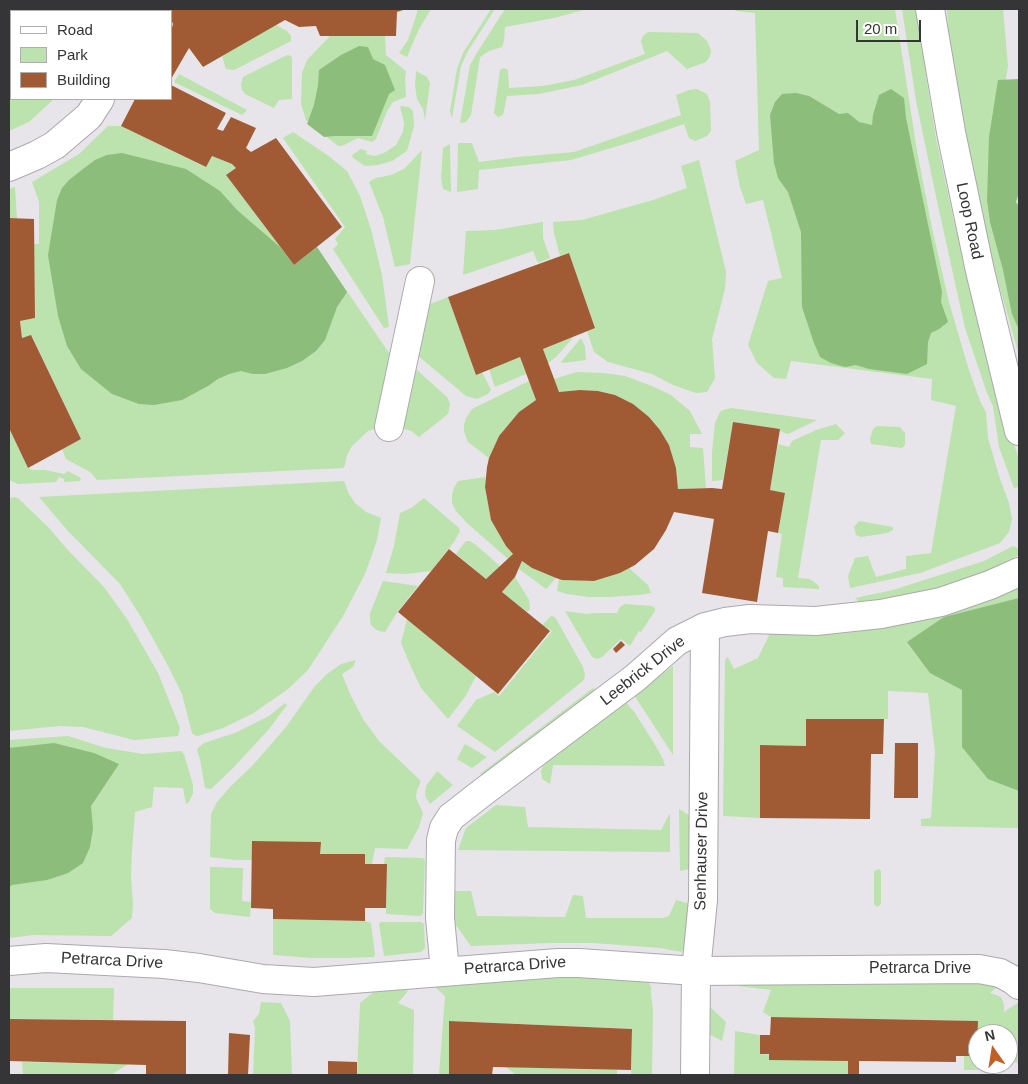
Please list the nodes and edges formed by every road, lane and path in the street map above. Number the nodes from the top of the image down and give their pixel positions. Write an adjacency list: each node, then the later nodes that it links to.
1 (930, 9): 6 (street, Loop Road)
2 (99, 100): 3 (street)
3 (9, 167)
4 (420, 281): 5 (street)
5 (389, 427)
6 (1019, 431)
7 (1019, 572): 8 (street, Leebrick Drive)
8 (705, 627): 10 (street, Leebrick Drive); 11 (street, Senhauser Drive)
9 (9, 961): 10 (street, Petrarca Drive)
10 (446, 971): 11 (street, Petrarca Drive)
11 (696, 972): 12 (street, Petrarca Drive); 13 (street, Senhauser Drive)
12 (1019, 985)
13 (695, 1075)

